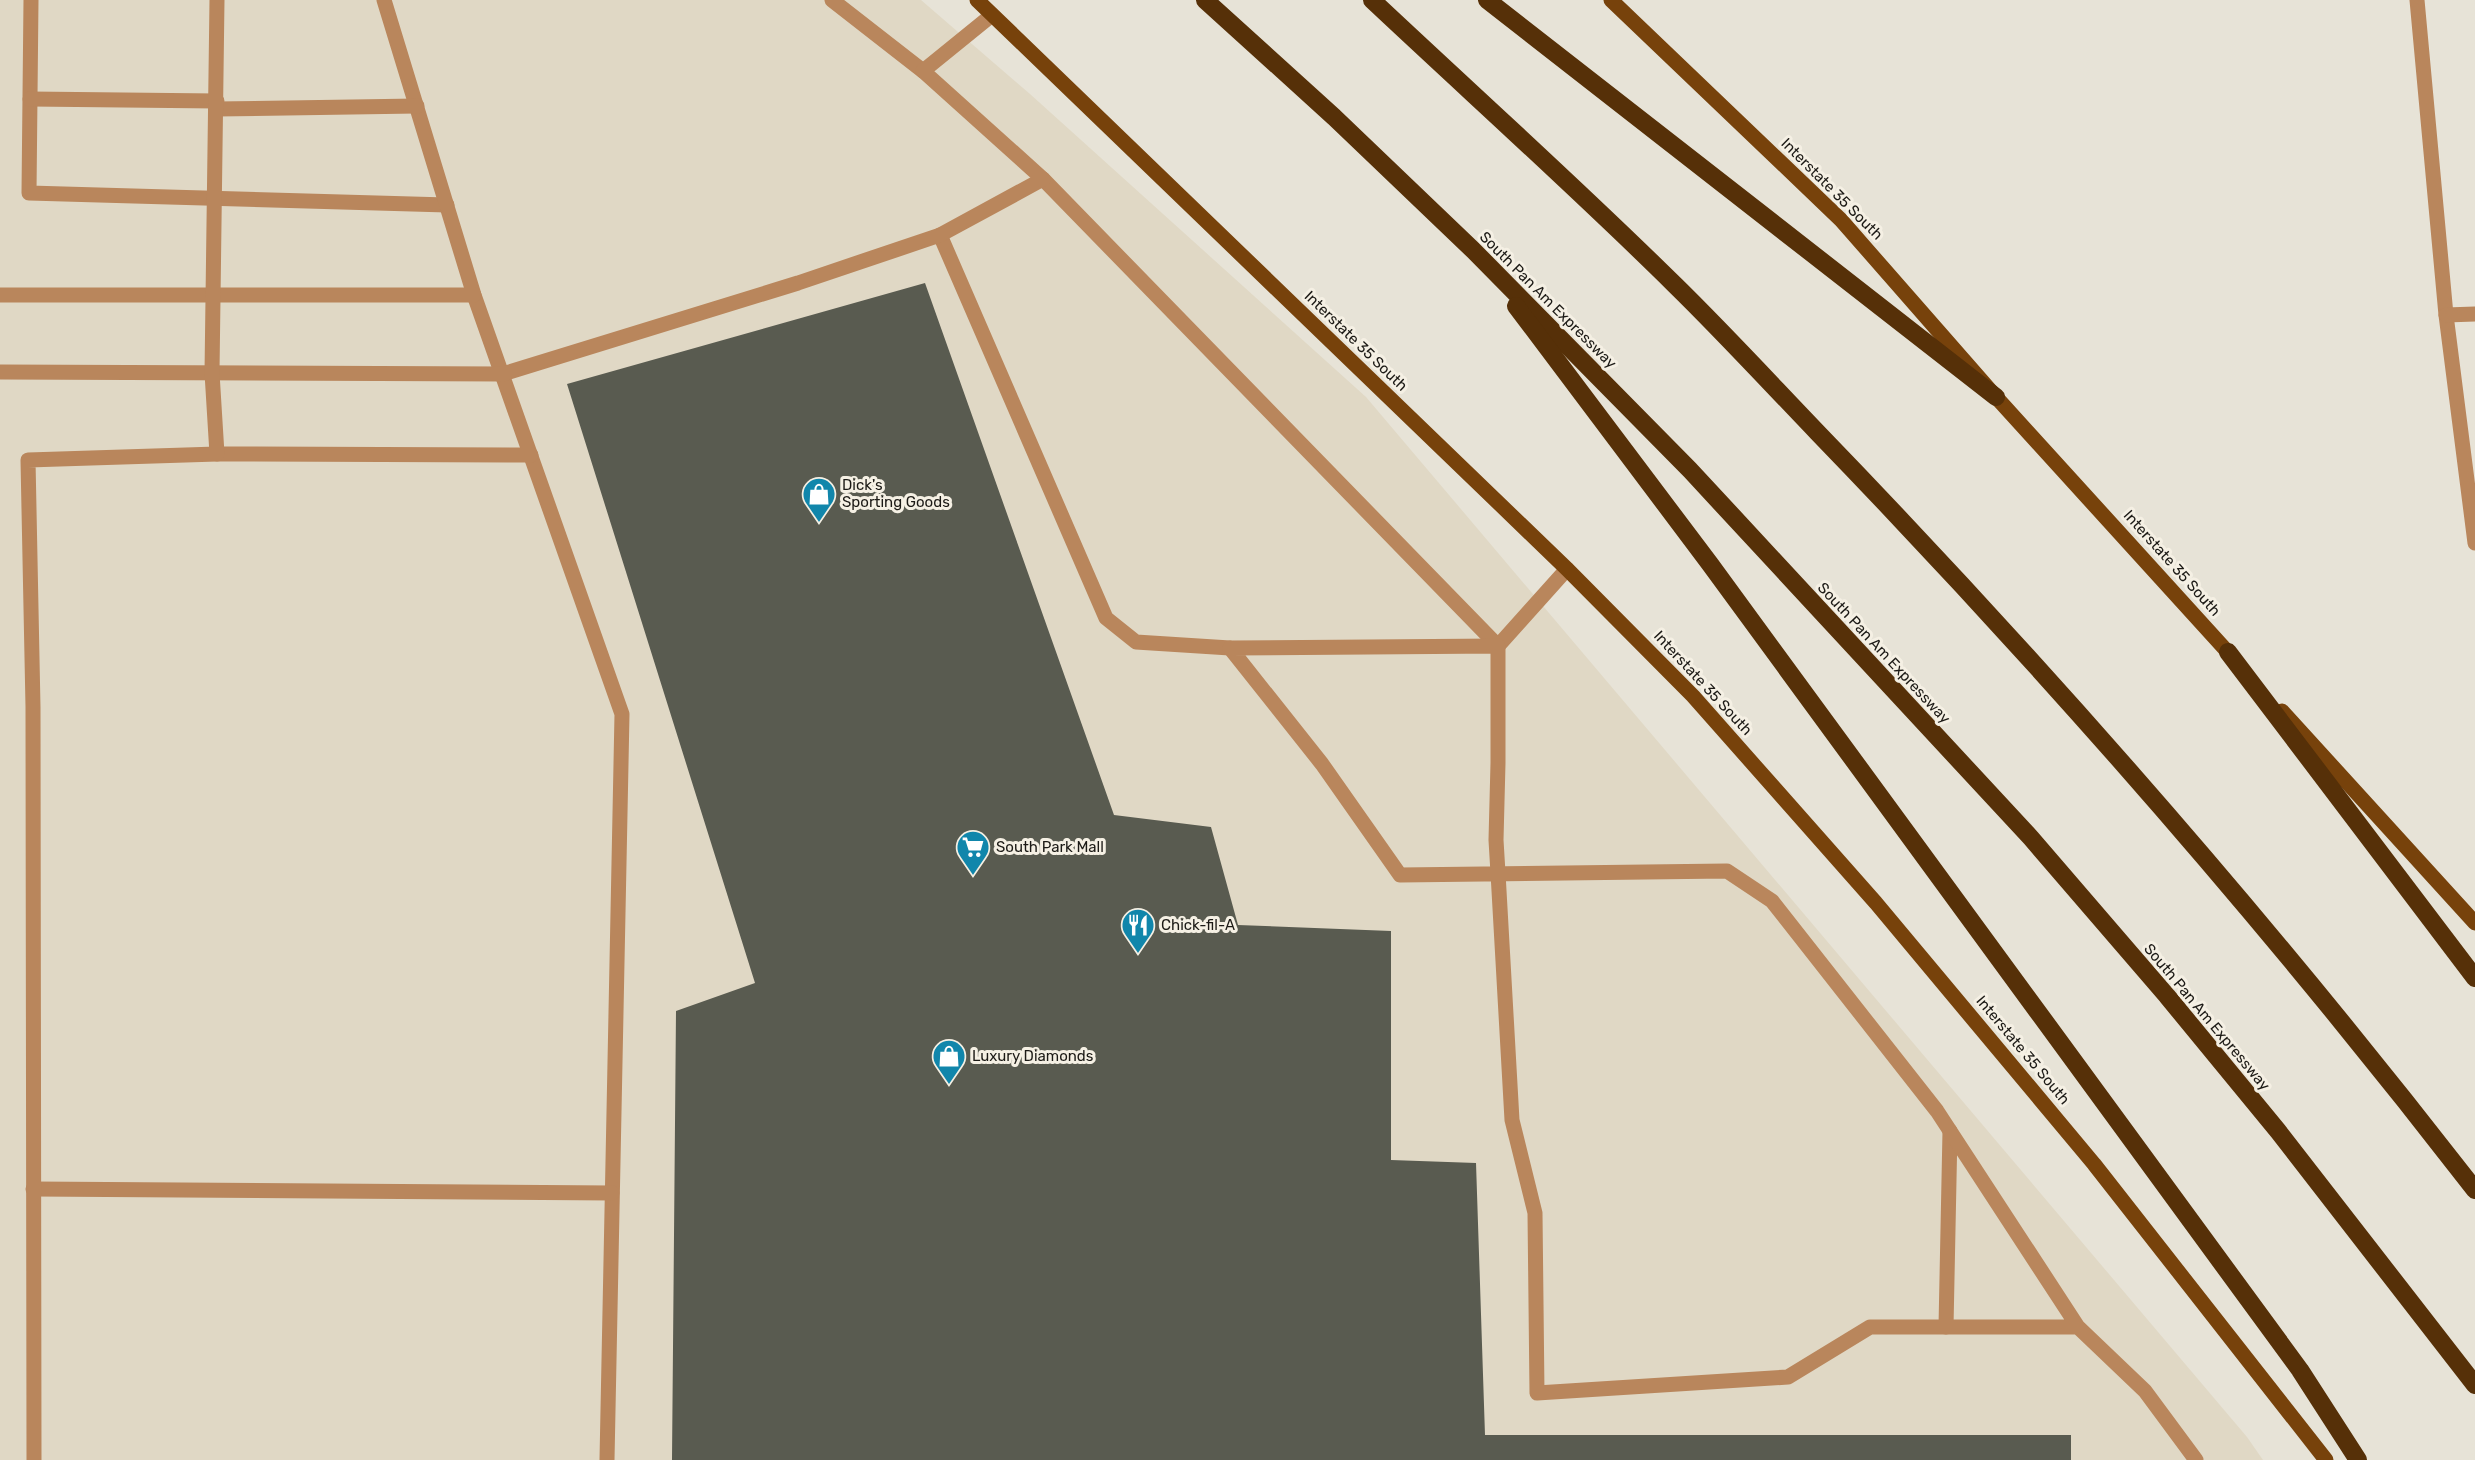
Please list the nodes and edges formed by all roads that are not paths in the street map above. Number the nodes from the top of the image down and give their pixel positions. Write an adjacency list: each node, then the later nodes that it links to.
1 (31, 0): 13 (lane)
2 (217, 0): 14 (lane)
3 (384, 0): 15 (lane)
4 (832, 0): 12 (lane)
5 (977, 0): 11 (main road, Interstate 35 South)
6 (1205, 0): 20 (highway, South Pan Am Expressway)
7 (1372, 0): 42 (highway)
8 (1487, 0): 29 (highway)
9 (1611, 0): 29 (main road, Interstate 35 South)
10 (2417, 0): 25 (lane)
11 (992, 15): 12 (lane); 33 (main road, Interstate 35 South)
12 (922, 71): 16 (lane)
13 (30, 99): 14 (lane); 17 (lane)
14 (216, 105): 15 (lane); 17 (lane)
15 (417, 106): 18 (lane)
16 (1043, 179): 19 (lane); 34 (lane)
17 (215, 198): 18 (lane); 22 (lane)
18 (447, 205): 23 (lane)
19 (940, 235): 28 (lane); 35 (lane)
20 (1473, 250): 46 (highway, South Pan Am Expressway); 51 (highway)
21 (0, 295): 22 (lane)
22 (213, 295): 23 (lane); 27 (lane)
23 (474, 295): 28 (lane)
24 (2475, 314): 25 (lane)
25 (2446, 315): 32 (lane)
26 (0, 372): 27 (lane)
27 (212, 373): 28 (lane); 30 (lane)
28 (503, 374): 31 (lane)
29 (1996, 397): 36 (main road, Interstate 35 South)
30 (217, 454): 31 (lane); 41 (lane)
31 (531, 455): 43 (lane)
32 (2475, 543)
33 (1567, 569): 34 (lane); 50 (main road, Interstate 35 South)
34 (1498, 646): 35 (lane); 37 (lane)
35 (1230, 648): 37 (lane)
36 (2228, 652): 38 (main road, Interstate 35 South); 39 (highway)
37 (1498, 873): 40 (lane); 44 (lane)
38 (2475, 923)
39 (2475, 978)
40 (1950, 1131): 44 (lane); 45 (lane)
41 (33, 1189): 43 (lane); 47 (lane)
42 (2475, 1190)
43 (612, 1193): 48 (lane)
44 (1946, 1327): 45 (lane)
45 (2078, 1327): 49 (lane)
46 (2475, 1385)
47 (34, 1460)
48 (607, 1460)
49 (2196, 1460)
50 (2326, 1460)
51 (2358, 1460)

